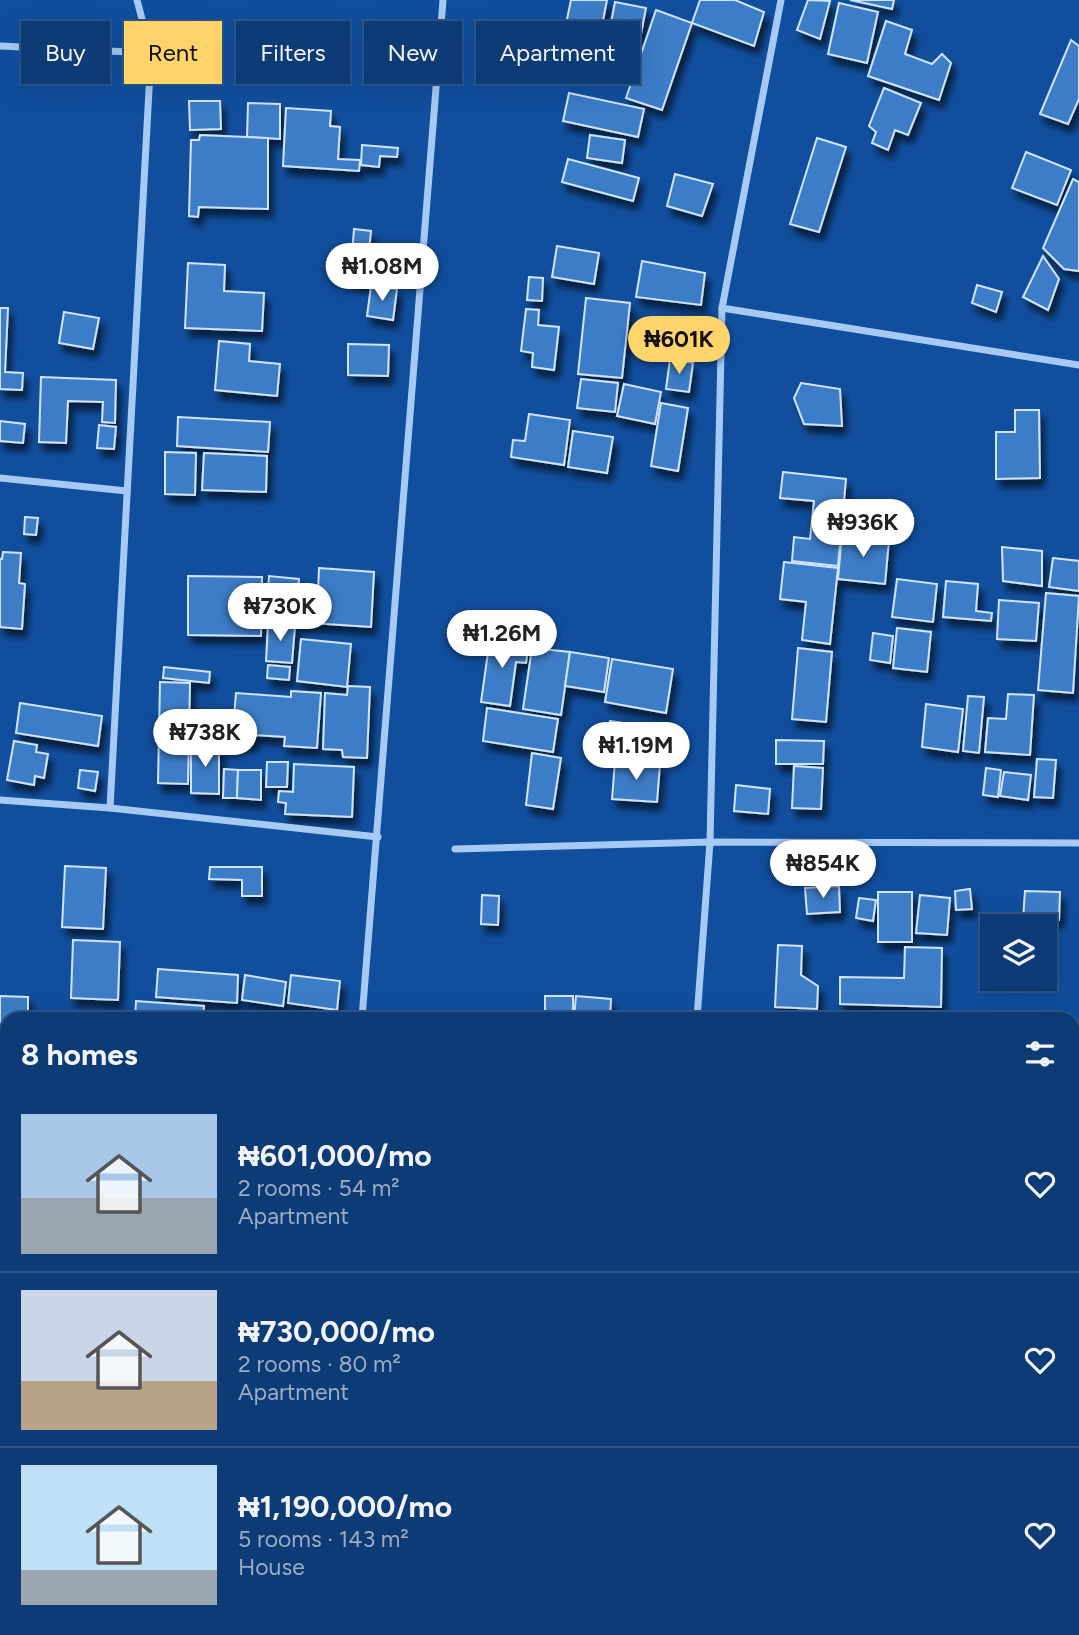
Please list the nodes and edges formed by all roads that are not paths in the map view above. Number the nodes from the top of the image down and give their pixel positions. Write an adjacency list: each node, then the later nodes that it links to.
1 (137, 0): 4 (street)
2 (443, 0): 14 (street)
3 (781, 0): 8 (street)
4 (143, 21)
5 (0, 46): 6 (street)
6 (124, 52)
7 (149, 84): 11 (street)
8 (722, 309): 9 (street); 15 (street)
9 (1079, 365)
10 (0, 478): 11 (street)
11 (127, 491): 13 (street)
12 (0, 800): 13 (street)
13 (110, 808): 14 (street)
14 (378, 837): 18 (street)
15 (710, 842): 16 (street); 17 (street); 19 (street)
16 (1079, 843)
17 (455, 849)
18 (363, 1012)
19 (697, 1012)

